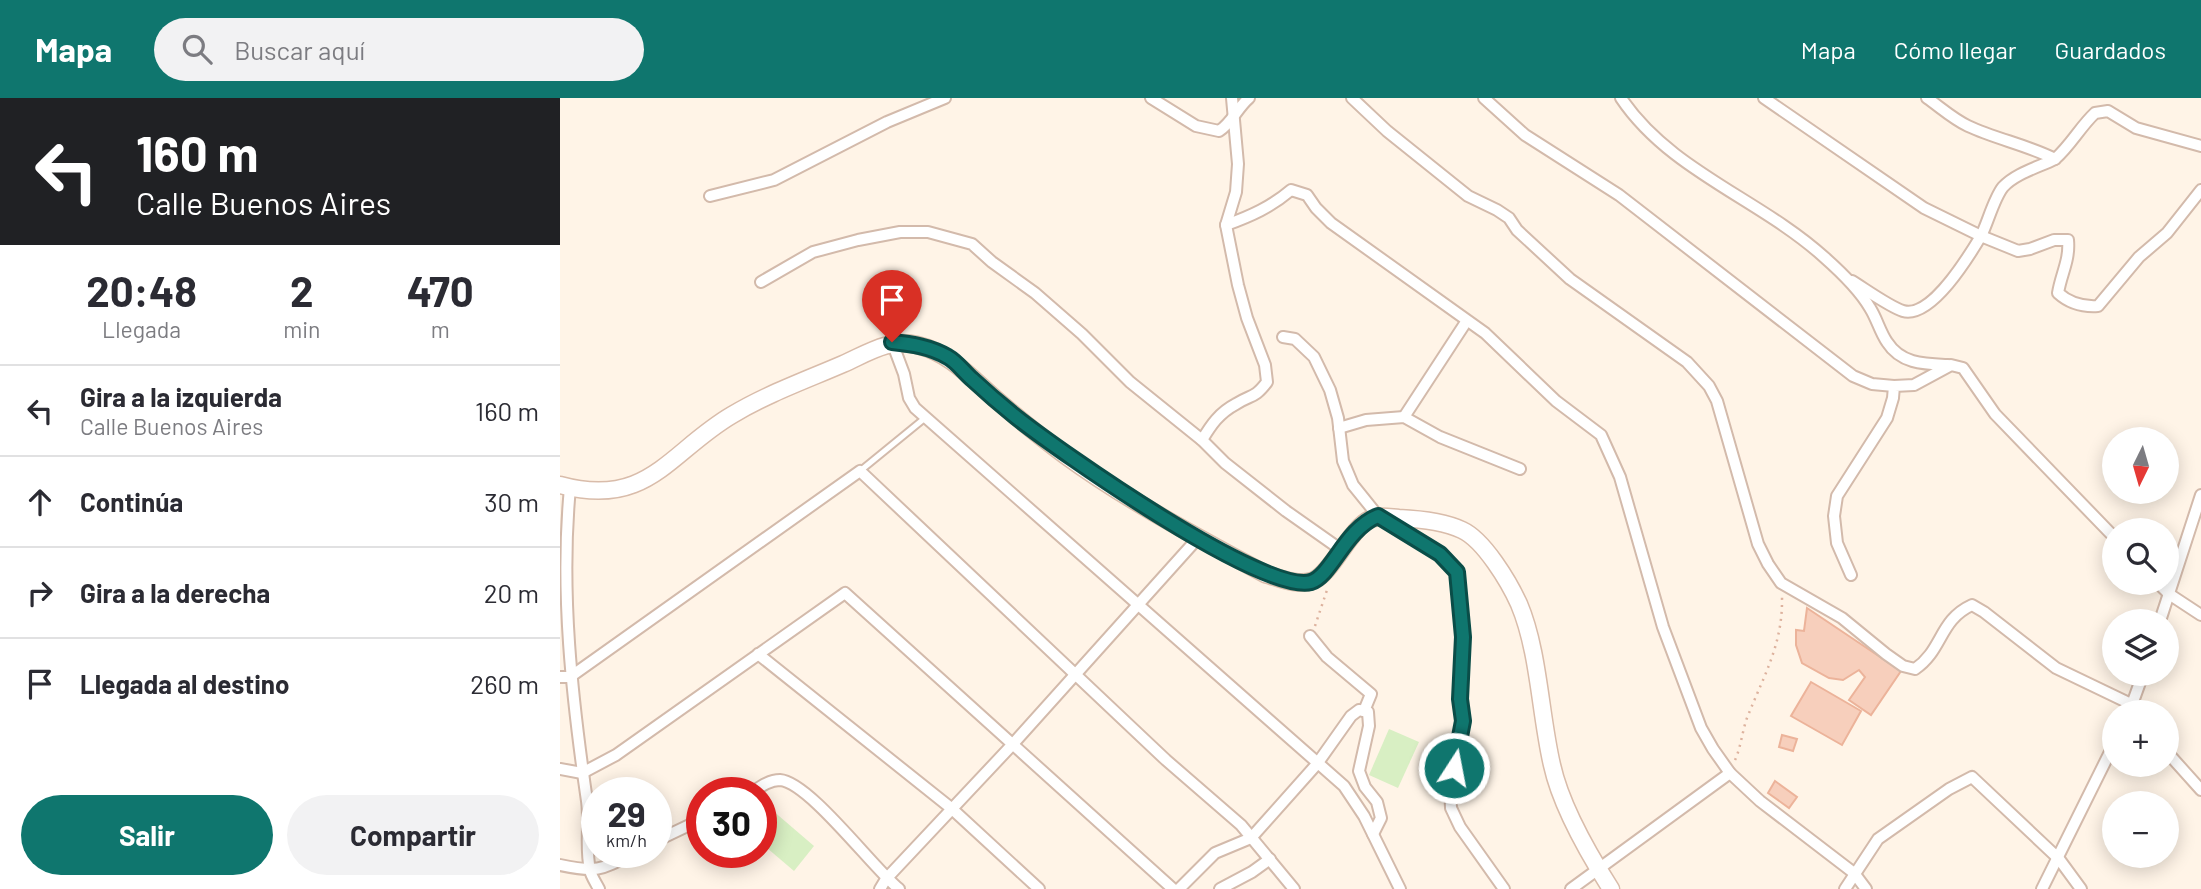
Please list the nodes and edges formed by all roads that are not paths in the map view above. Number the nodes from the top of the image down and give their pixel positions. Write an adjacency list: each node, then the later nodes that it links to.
1 (945, 98): 14 (street)
2 (1151, 98): 10 (street)
3 (1232, 98): 10 (street)
4 (1249, 98): 10 (street)
5 (1352, 98): 46 (street)
6 (1484, 98): 23 (street)
7 (1621, 98): 17 (street)
8 (1764, 98): 16 (street)
9 (1927, 98): 12 (street)
10 (1233, 118): 15 (street)
11 (2201, 146): 12 (street)
12 (2056, 159): 16 (street)
13 (2201, 190): 16 (street)
14 (710, 195)
15 (1226, 225): 19 (street); 27 (street)
16 (1981, 236): 17 (street)
17 (1846, 278): 22 (street)
18 (761, 282): 27 (street)
19 (1466, 322): 24 (street); 54 (street)
20 (1283, 337): 26 (street)
21 (892, 342): 25 (street); 30 (street); 34 (street)
22 (1951, 365): 23 (street); 33 (street)
23 (1894, 386): 37 (street)
24 (1404, 417): 26 (street); 28 (street)
25 (925, 418): 29 (lane); 40 (street)
26 (1339, 428): 32 (street)
27 (1202, 440): 35 (street)
28 (1520, 469)
29 (860, 471): 44 (street); 45 (street)
30 (565, 486): 38 (street)
31 (2201, 495): 36 (street)
32 (1378, 516): 35 (street); 64 (street); 77 (street)
33 (2102, 525)
34 (1198, 538): 35 (street); 40 (street)
35 (1340, 549)
36 (2179, 563)
37 (1851, 575)
38 (562, 589): 45 (street)
39 (2171, 595): 41 (street)
40 (1137, 604): 44 (street); 49 (street)
41 (2201, 615)
42 (1310, 636): 47 (street)
43 (758, 654): 48 (street); 53 (street); 57 (street)
44 (1075, 675): 48 (street); 59 (street)
45 (565, 677): 53 (street)
46 (2115, 700)
47 (1364, 711): 49 (street); 58 (street)
48 (1012, 745): 57 (street); 72 (street)
49 (1317, 764): 58 (street); 59 (street)
50 (2179, 765): 56 (street)
51 (560, 769): 53 (street)
52 (2102, 769): 61 (street)
53 (582, 773): 65 (street)
54 (1730, 773): 64 (street); 66 (street)
55 (777, 781): 67 (street)
56 (2201, 790)
57 (951, 808): 67 (street); 71 (street)
58 (1373, 834): 76 (street)
59 (1251, 838): 60 (street); 73 (street)
60 (1270, 859): 74 (street); 75 (street)
61 (2059, 859): 66 (street); 82 (street); 83 (street)
62 (560, 865): 65 (street)
63 (602, 868): 65 (street)
64 (1598, 869): 78 (street); 79 (street)
65 (590, 871): 68 (street)
66 (1854, 873): 80 (street); 81 (street)
67 (886, 879): 69 (street); 70 (street)
68 (599, 889)
69 (880, 889)
70 (899, 889)
71 (1040, 889)
72 (1173, 889)
73 (1179, 889)
74 (1220, 889)
75 (1294, 889)
76 (1400, 889)
77 (1504, 889)
78 (1571, 889)
79 (1611, 889)
80 (1845, 889)
81 (1866, 889)
82 (2042, 889)
83 (2081, 889)

